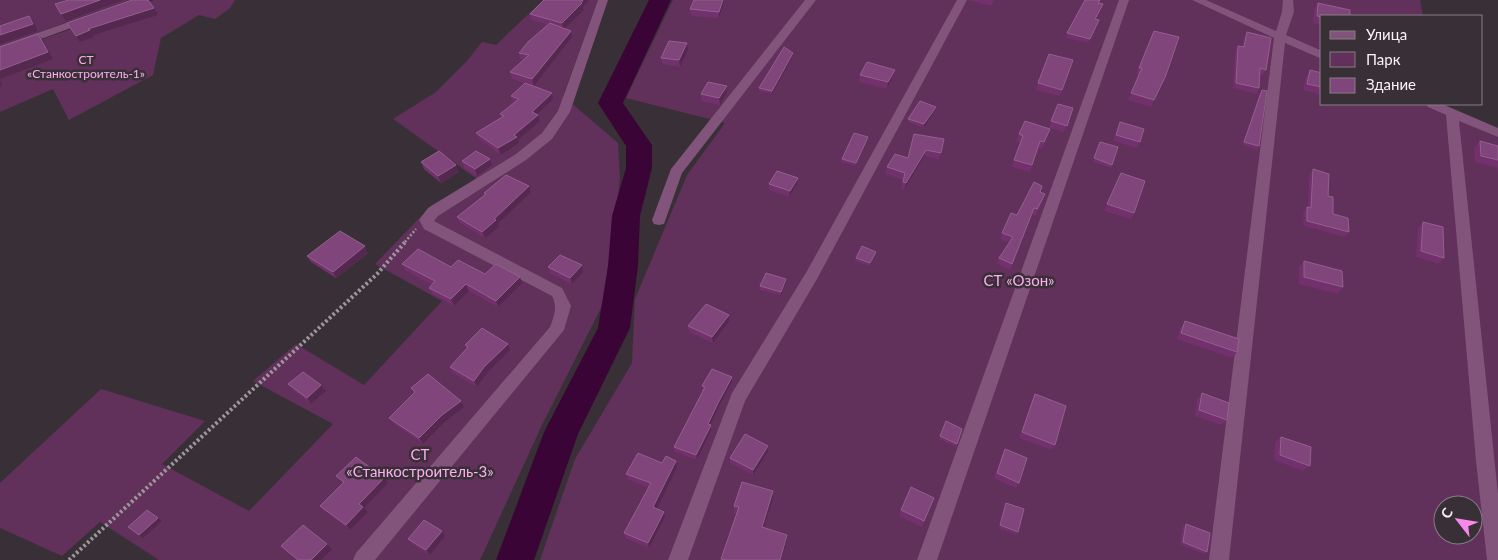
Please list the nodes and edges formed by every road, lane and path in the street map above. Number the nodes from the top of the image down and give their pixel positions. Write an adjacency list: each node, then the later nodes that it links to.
1 (602, 0): 14 (street)
2 (811, 0): 15 (street)
3 (962, 0): 19 (street)
4 (1124, 0): 20 (street)
5 (1197, 0): 8 (street)
6 (1288, 0): 8 (street)
7 (93, 16): 9 (street)
8 (1280, 36): 10 (street); 21 (street)
9 (0, 50)
10 (1320, 54)
11 (1434, 105): 12 (street)
12 (1452, 113): 13 (street); 16 (street)
13 (1498, 133)
14 (426, 220): 17 (path); 18 (street)
15 (659, 220)
16 (1491, 463): 22 (street)
17 (70, 560)
18 (363, 560)
19 (678, 560)
20 (927, 560)
21 (1219, 560)
22 (1497, 560)

